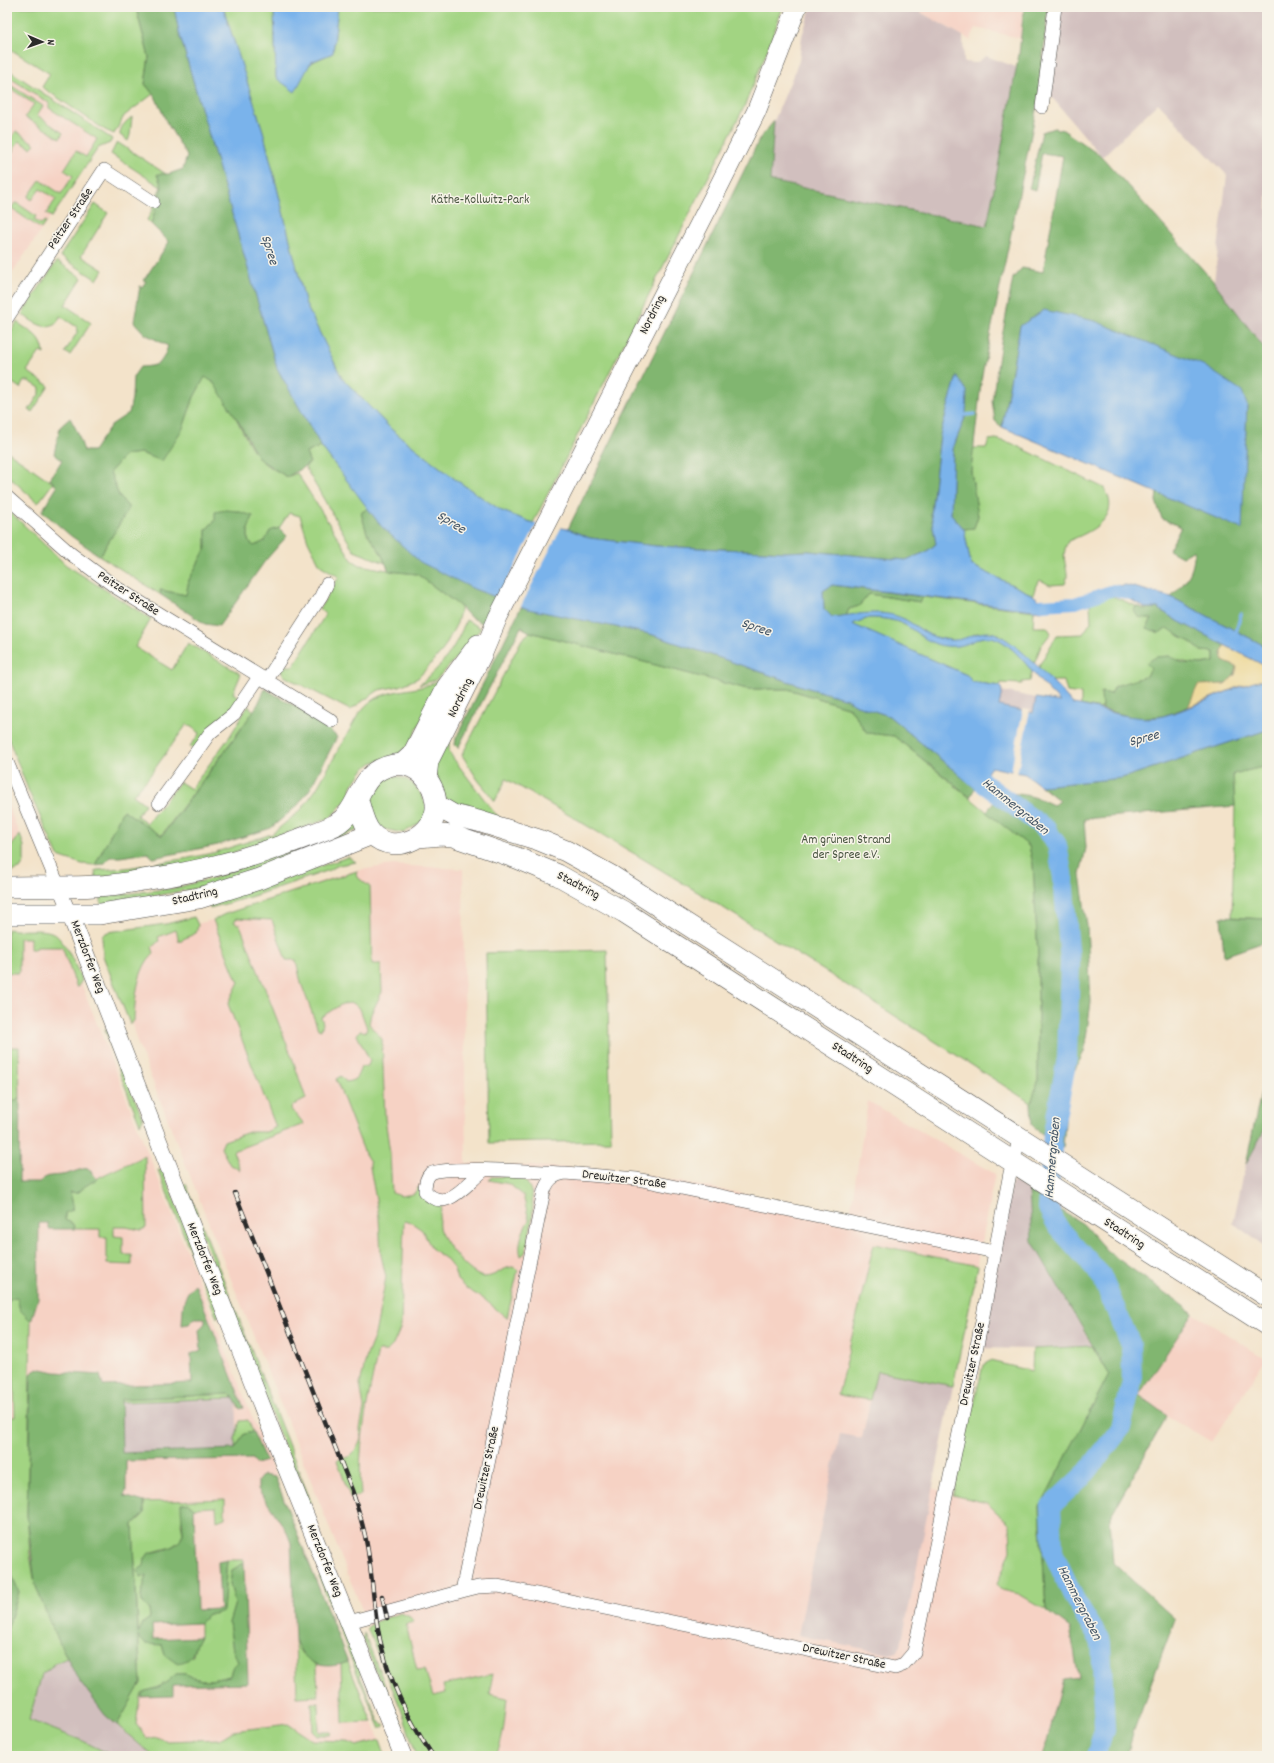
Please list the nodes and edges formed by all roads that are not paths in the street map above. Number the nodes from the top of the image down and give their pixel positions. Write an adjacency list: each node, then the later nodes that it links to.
1 (797, 7): 8 (main road, Nordring)
2 (1055, 7): 3 (street)
3 (1042, 107)
4 (153, 202): 5 (street, Peitzer Straße)
5 (7, 318)
6 (7, 497): 9 (street, Peitzer Straße)
7 (327, 584): 9 (street)
8 (498, 617): 12 (main road, Nordring); 13 (main road, Nordring)
9 (263, 679): 10 (street, Peitzer Straße); 15 (street)
10 (332, 721)
11 (7, 762): 20 (street, Merzdorfer Weg)
12 (401, 764): 13 (main road); 14 (main road, Stadtring)
13 (427, 779): 16 (main road)
14 (358, 800): 17 (main road); 20 (main road, Stadtring)
15 (159, 803)
16 (436, 805): 18 (main road); 23 (main road, Stadtring)
17 (372, 834): 18 (main road, Stadtring); 22 (main road, Stadtring)
18 (418, 837): 24 (main road, Stadtring)
19 (7, 886): 20 (main road, Stadtring)
20 (59, 886): 22 (street, Merzdorfer Weg)
21 (7, 914): 22 (main road, Stadtring)
22 (70, 914): 31 (street, Merzdorfer Weg)
23 (1026, 1141): 24 (street, Drewitzer Straße); 28 (main road, Stadtring)
24 (1020, 1167): 27 (street, Drewitzer Straße); 29 (main road, Stadtring)
25 (483, 1171): 26 (street)
26 (565, 1173): 27 (street, Drewitzer Straße); 30 (street, Drewitzer Straße)
27 (994, 1252): 30 (street, Drewitzer Straße)
28 (1267, 1296)
29 (1267, 1325)
30 (462, 1591): 31 (street, Drewitzer Straße)
31 (349, 1622): 32 (street, Merzdorfer Weg)
32 (403, 1756)

